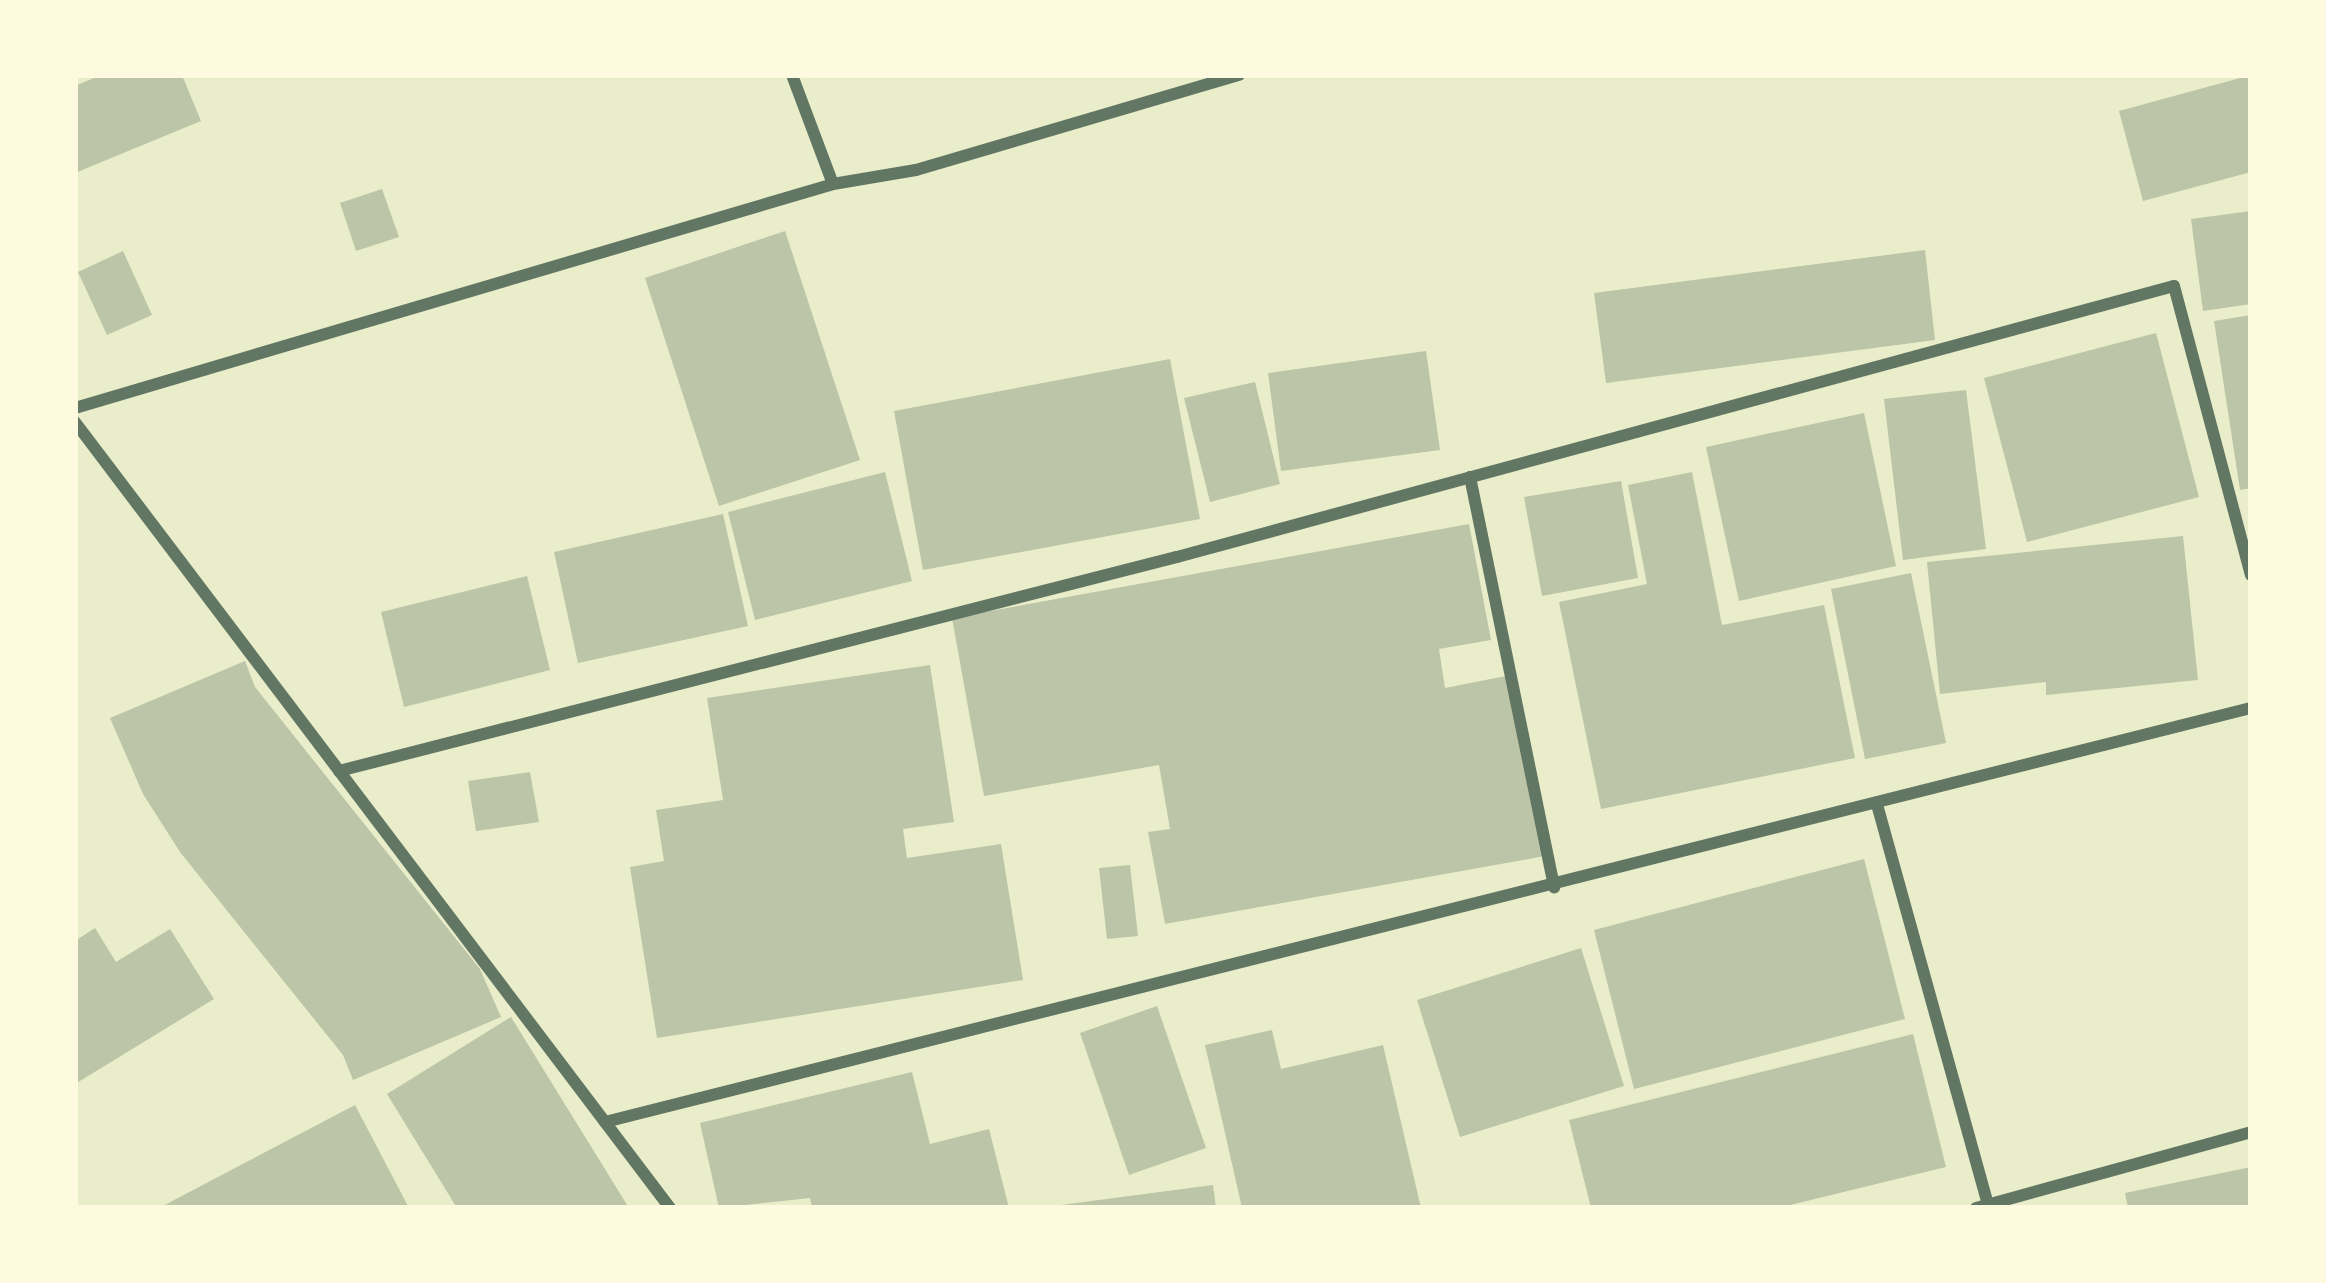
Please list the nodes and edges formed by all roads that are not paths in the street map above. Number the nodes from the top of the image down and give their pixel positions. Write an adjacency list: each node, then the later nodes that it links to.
1 (792, 75): 3 (street)
2 (1239, 75): 3 (street)
3 (833, 184): 4 (street)
4 (75, 408)
5 (75, 422): 9 (street)
6 (1470, 477): 7 (street); 9 (street); 11 (street)
7 (2251, 575)
8 (2251, 708): 10 (street)
9 (339, 771): 12 (street)
10 (1878, 808): 11 (street); 14 (street)
11 (1554, 888): 12 (street)
12 (605, 1122): 15 (street)
13 (2251, 1132): 14 (street)
14 (1984, 1207)
15 (670, 1208)

